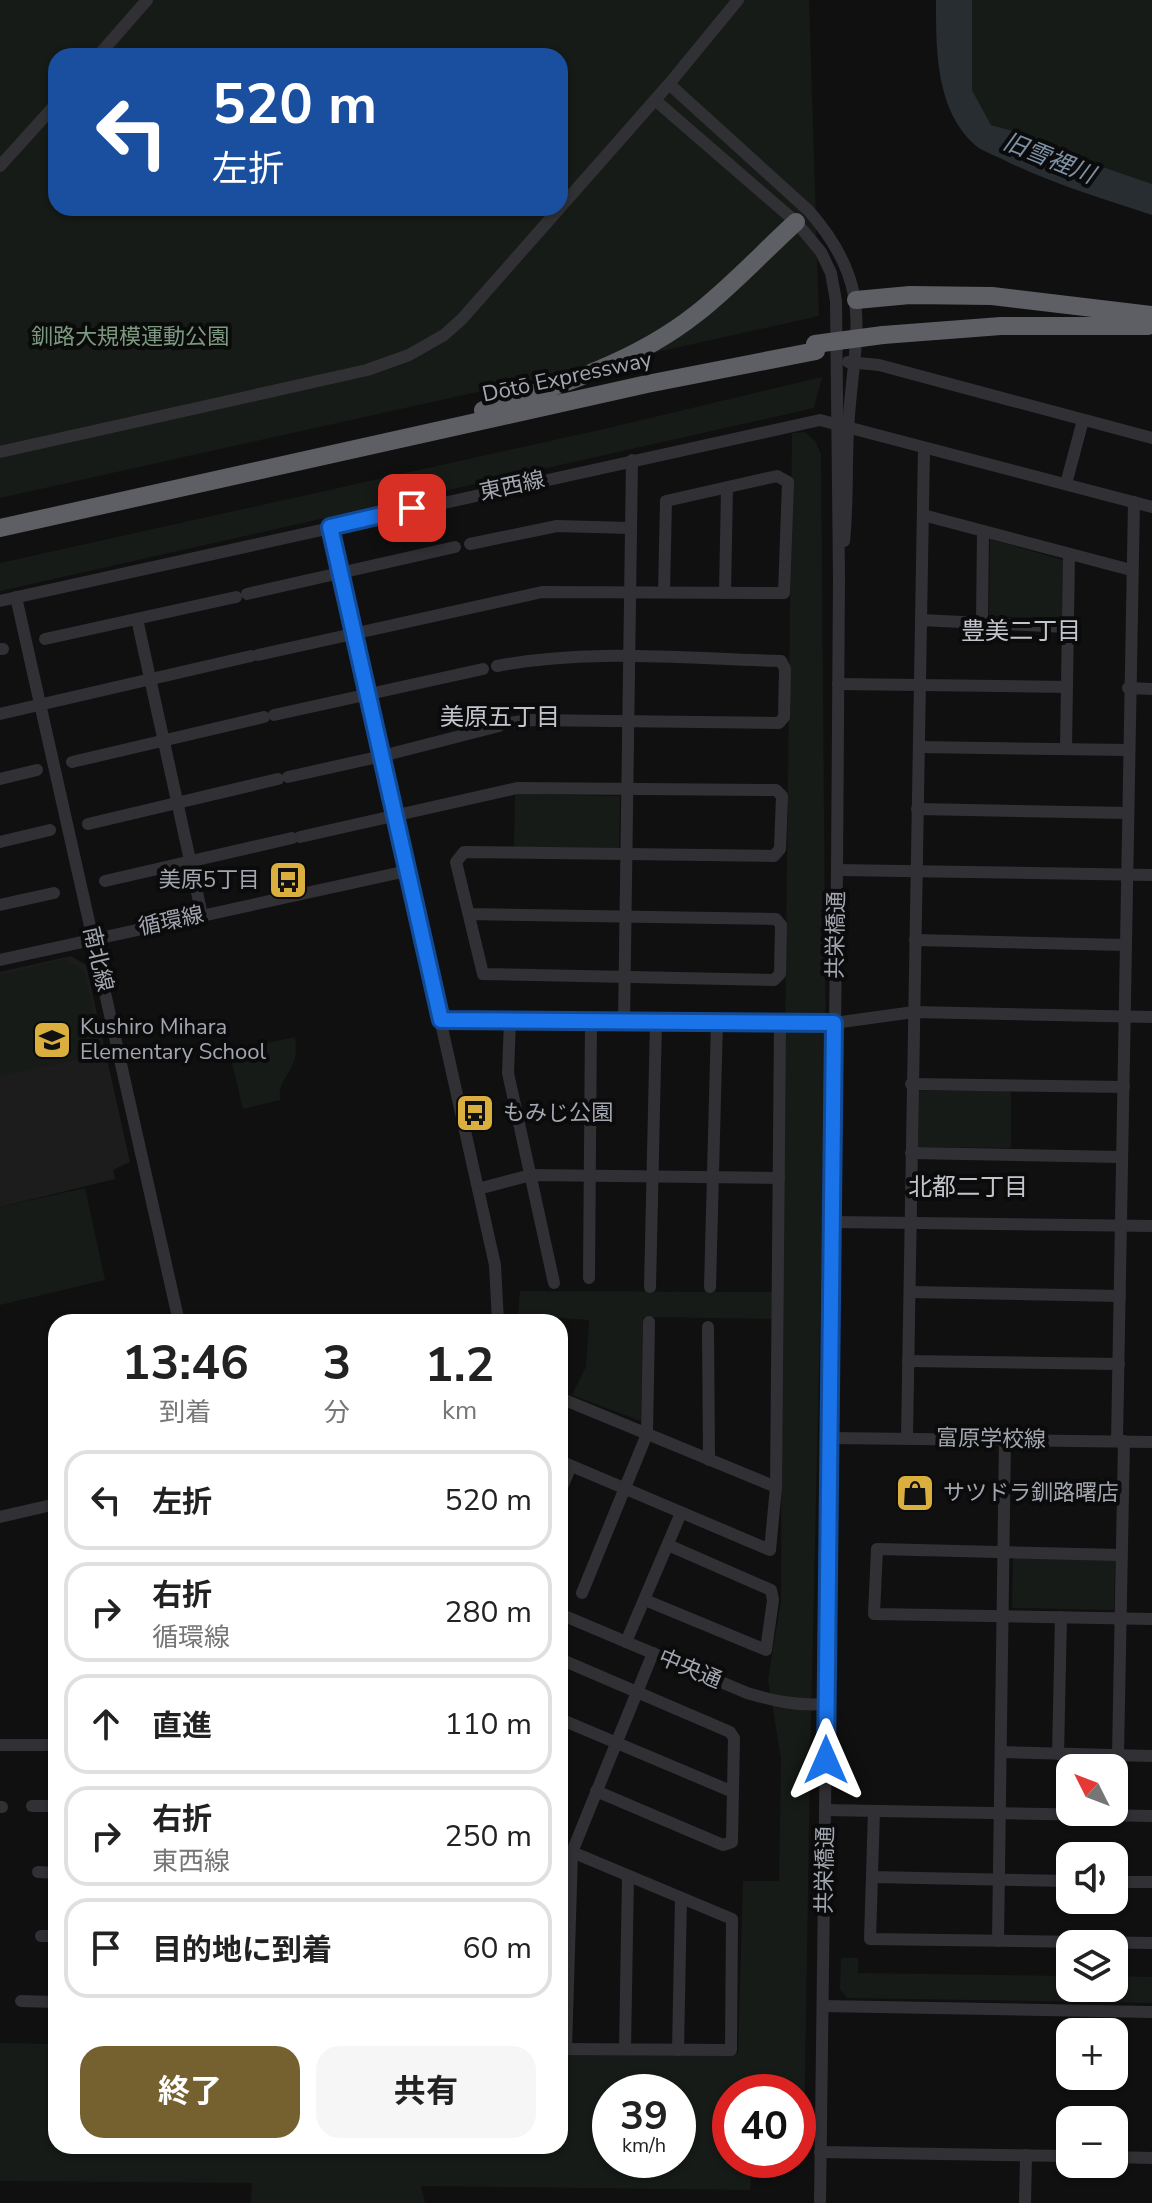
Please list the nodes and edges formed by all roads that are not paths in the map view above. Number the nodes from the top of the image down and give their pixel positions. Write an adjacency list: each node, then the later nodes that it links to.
1 (147, 0): 3 (street)
2 (738, 0): 4 (street)
3 (105, 48)
4 (669, 84): 5 (street); 7 (street)
5 (655, 100): 8 (street); 11 (street)
6 (48, 113): 9 (street)
7 (743, 151): 8 (street); 10 (street)
8 (731, 165): 12 (street)
9 (0, 166)
10 (784, 188): 12 (street); 14 (street)
11 (568, 199)
12 (772, 202): 14 (street)
13 (553, 216): 29 (street)
14 (802, 216): 15 (street); 16 (street); 24 (highway)
15 (856, 300): 16 (street); 17 (highway); 22 (street)
16 (836, 301): 23 (street)
17 (1152, 315)
18 (1152, 326): 20 (highway, Dōtō Expressway)
19 (1152, 333): 20 (highway, Dōtō Expressway)
20 (883, 339): 21 (highway, Dōtō Expressway)
21 (815, 348): 24 (highway, Dōtō Expressway); 38 (highway, Dōtō Expressway)
22 (856, 361): 23 (street); 25 (street); 26 (street)
23 (837, 364): 26 (street)
24 (465, 415): 36 (highway, Dōtō Expressway)
25 (1083, 420): 27 (street); 31 (street)
26 (842, 426): 28 (street, 東西線); 30 (street, 東西線); 61 (street, 共栄橋通)
27 (1152, 438)
28 (924, 448): 31 (street, 東西線); 35 (street)
29 (0, 452)
30 (632, 460): 37 (street, 東西線); 39 (street)
31 (1066, 484): 33 (street, 東西線)
32 (727, 488): 47 (street); 48 (street); 48 (street)
33 (1134, 502): 34 (street, 東西線); 44 (street)
34 (1152, 507)
35 (923, 515): 40 (street); 52 (street)
36 (0, 520)
37 (330, 527): 45 (street); 49 (street, 東西線)
38 (0, 528)
39 (630, 528): 41 (street); 46 (street)
40 (983, 531): 43 (street); 53 (street)
41 (470, 544)
42 (455, 547): 45 (street)
43 (1069, 555): 44 (street); 54 (street)
44 (1131, 570): 64 (street)
45 (341, 573): 51 (street); 55 (street)
46 (630, 593): 47 (street); 55 (street); 57 (street)
47 (664, 593): 48 (street)
48 (725, 593)
49 (16, 597): 50 (street, 東西線); 67 (street, 南北線)
50 (0, 601)
51 (137, 619): 56 (street); 60 (street)
52 (921, 620): 53 (street); 62 (street)
53 (982, 623): 54 (street)
54 (1067, 627): 63 (street)
55 (355, 633): 60 (street); 66 (street)
56 (45, 639)
57 (630, 657): 58 (street); 69 (street); 69 (street)
58 (497, 666)
59 (483, 669): 66 (street)
60 (150, 681): 67 (street); 70 (street)
61 (838, 684): 62 (street); 88 (street, 共栄橋通)
62 (919, 685): 63 (street); 71 (street)
63 (1067, 687): 72 (street)
64 (1128, 688): 65 (street); 73 (street)
65 (1152, 689)
66 (368, 695): 70 (street); 74 (street)
67 (41, 705): 68 (street); 99 (street, 南北線)
68 (0, 714)
69 (630, 723): 74 (street); 78 (street)
70 (163, 741): 75 (street); 79 (street)
71 (919, 747): 72 (street); 80 (street)
72 (1066, 748): 73 (street)
73 (1128, 750): 81 (street)
74 (382, 756): 79 (street); 82 (street)
75 (72, 762)
76 (37, 770): 77 (street)
77 (0, 779)
78 (628, 787): 82 (street); 86 (street); 86 (street)
79 (178, 802): 83 (street); 87 (street)
80 (917, 809): 81 (street); 90 (street)
81 (1127, 813): 91 (street)
82 (396, 816): 87 (street); 89 (street)
83 (88, 824)
84 (50, 830): 85 (street)
85 (0, 842)
86 (627, 855): 96 (street); 98 (street)
87 (192, 862): 93 (street); 97 (street)
88 (837, 870): 90 (street); 114 (street, 共栄橋通)
89 (407, 871): 97 (street, 循環線); 107 (street)
90 (916, 872): 91 (street); 100 (street)
91 (1126, 875): 92 (street); 101 (street)
92 (1152, 875)
93 (105, 881)
94 (54, 893): 95 (street)
95 (0, 905)
96 (469, 914): 98 (street); 103 (street)
97 (202, 915): 99 (street, 循環線)
98 (626, 916): 103 (street); 103 (street)
99 (93, 938): 102 (street, 循環線); 135 (street, 南北線)
100 (915, 940): 101 (street); 104 (street)
101 (1126, 945): 105 (street)
102 (0, 960)
103 (625, 977): 110 (street)
104 (914, 1012): 105 (street); 114 (street); 115 (street)
105 (1125, 1017): 106 (street); 116 (street)
106 (1152, 1017)
107 (441, 1020): 108 (street); 124 (street)
108 (510, 1020): 109 (street); 119 (street)
109 (591, 1021): 110 (street); 120 (street)
110 (624, 1022): 111 (street)
111 (656, 1022): 112 (street); 121 (street)
112 (717, 1022): 113 (street); 122 (street)
113 (780, 1023): 114 (street); 123 (street)
114 (834, 1023): 125 (street, 共栄橋通)
115 (911, 1084): 116 (street); 117 (street)
116 (1124, 1087): 118 (street)
117 (911, 1153): 118 (street); 126 (street)
118 (1121, 1157): 127 (street)
119 (531, 1175): 120 (street); 124 (street); 130 (street)
120 (589, 1175): 121 (street); 129 (street)
121 (652, 1177): 122 (street); 131 (street)
122 (714, 1178): 123 (street); 132 (street)
123 (779, 1178): 150 (street)
124 (478, 1189): 136 (street)
125 (833, 1222): 126 (street); 144 (street, 共栄橋通)
126 (910, 1222): 127 (street); 133 (street)
127 (1121, 1226): 128 (street); 134 (street)
128 (1152, 1226)
129 (589, 1278)
130 (554, 1283)
131 (650, 1287)
132 (710, 1287)
133 (910, 1292): 134 (street); 139 (street)
134 (1120, 1296): 140 (street)
135 (177, 1314)
136 (498, 1314)
137 (649, 1322): 142 (street)
138 (708, 1327): 148 (street)
139 (908, 1361): 140 (street); 143 (street)
140 (1119, 1364): 146 (street)
141 (568, 1401): 142 (street)
142 (647, 1434): 148 (street); 151 (street)
143 (907, 1437): 144 (street, 富原学校線); 145 (street, 富原学校線)
144 (831, 1438): 169 (street, 共栄橋通)
145 (1005, 1439): 146 (street, 富原学校線); 156 (street)
146 (1120, 1441): 147 (street, 富原学校線); 157 (street)
147 (1152, 1442)
148 (709, 1460): 150 (street)
149 (568, 1465): 151 (street)
150 (776, 1487): 153 (street)
151 (625, 1489): 153 (street); 158 (street)
152 (48, 1506): 154 (street)
153 (681, 1513): 155 (street)
154 (0, 1517)
155 (668, 1545): 159 (street); 159 (street)
156 (1005, 1551): 157 (street); 160 (street); 160 (street)
157 (1120, 1555): 163 (street)
158 (582, 1593)
159 (645, 1600): 165 (street)
160 (1003, 1616): 162 (street); 174 (street)
161 (568, 1617): 165 (street, 中央通)
162 (1061, 1617): 163 (street); 175 (street)
163 (1120, 1618): 164 (street); 176 (street)
164 (1152, 1619)
165 (626, 1642): 166 (street, 中央通)
166 (653, 1653): 168 (street); 169 (street, 中央通)
167 (568, 1662): 168 (street)
168 (638, 1692): 171 (street); 180 (street)
169 (825, 1704): 183 (street, 共栄橋通)
170 (568, 1722): 171 (street)
171 (617, 1742): 179 (street); 180 (street)
172 (0, 1745): 173 (street)
173 (48, 1745)
174 (1001, 1752): 175 (street); 185 (street)
175 (1058, 1754)
176 (1118, 1754)
177 (1128, 1755): 178 (street)
178 (1152, 1756)
179 (596, 1791): 180 (street); 187 (street)
180 (733, 1792)
181 (32, 1806): 182 (street)
182 (48, 1806)
183 (825, 1810): 184 (street); 204 (street, 共栄橋通)
184 (874, 1811): 185 (street); 192 (street)
185 (999, 1813): 186 (street); 193 (street)
186 (1152, 1816)
187 (568, 1848)
188 (568, 1853): 191 (street)
189 (38, 1872): 190 (street)
190 (48, 1873)
191 (628, 1876): 197 (street); 207 (street)
192 (872, 1877): 193 (street); 200 (street)
193 (999, 1879): 194 (street); 200 (street)
194 (1056, 1881)
195 (1128, 1882): 196 (street)
196 (1152, 1882)
197 (681, 1898): 208 (street); 208 (street)
198 (41, 1936): 199 (street)
199 (48, 1936)
200 (998, 1941): 201 (street)
201 (1152, 1943)
202 (21, 2001): 203 (street)
203 (48, 2002)
204 (823, 2006): 205 (street); 209 (street, 共栄橋通)
205 (1152, 2012)
206 (568, 2049): 207 (street)
207 (625, 2049): 208 (street)
208 (678, 2050)
209 (820, 2152): 210 (street); 214 (street, 共栄橋通)
210 (1026, 2155): 211 (street); 215 (street)
211 (1056, 2156)
212 (1128, 2157): 213 (street)
213 (1152, 2158)
214 (820, 2203)
215 (1025, 2203)

